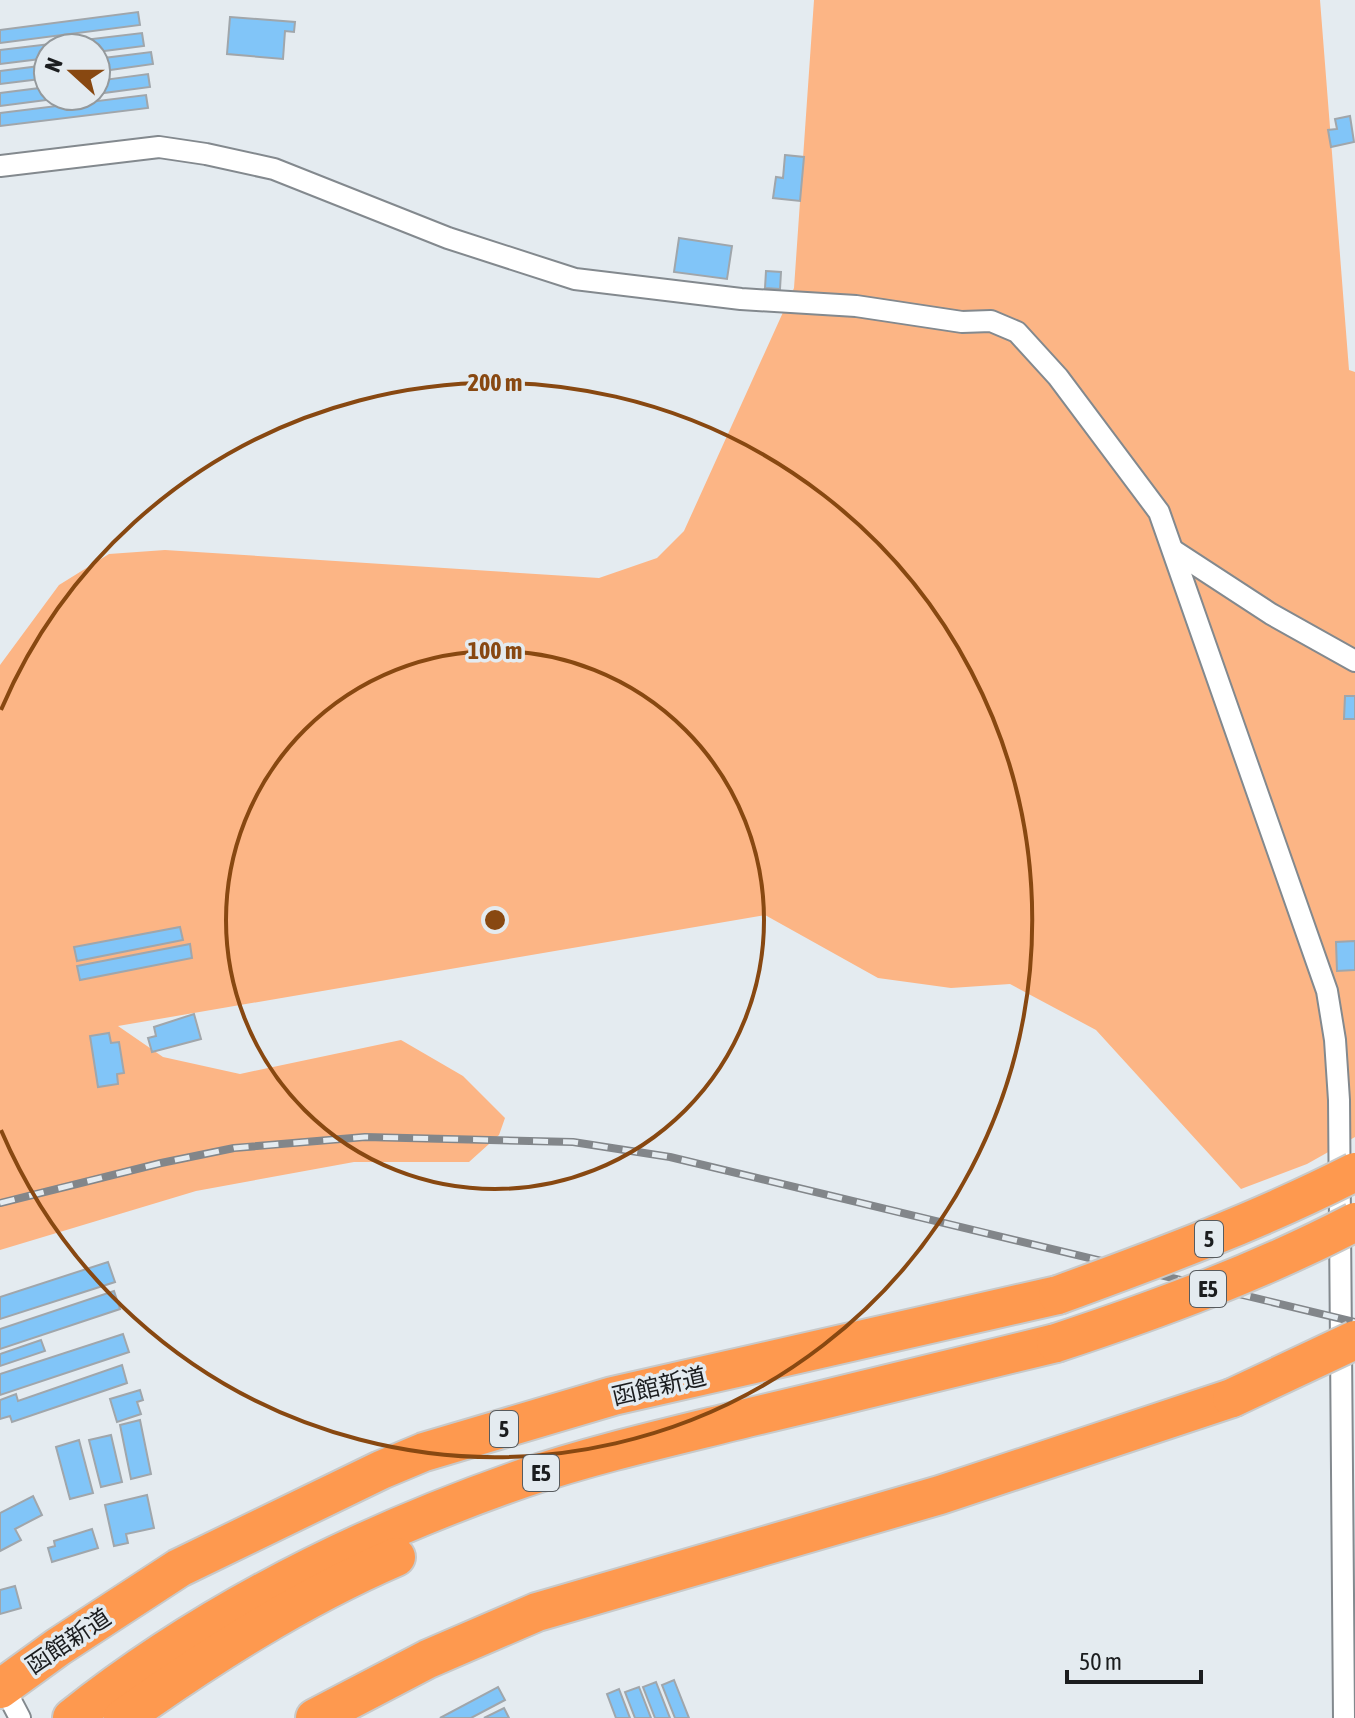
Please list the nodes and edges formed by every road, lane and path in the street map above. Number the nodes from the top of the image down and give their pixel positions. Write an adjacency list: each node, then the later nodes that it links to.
1 (0, 166): 2 (street)
2 (1173, 550): 3 (street); 4 (street)
3 (1355, 661)
4 (1347, 1096): 15 (street)
5 (1355, 1172): 10 (highway, 函館新道 / 5, bridge)
6 (1355, 1222): 8 (highway, E5, bridge)
7 (1355, 1340): 9 (highway, bridge)
8 (1056, 1343): 11 (highway, E5); 12 (highway, E5)
9 (537, 1612): 13 (highway); 14 (highway)
10 (6, 1693)
11 (72, 1718)
12 (123, 1718)
13 (315, 1718)
14 (363, 1718)
15 (1344, 1718)

